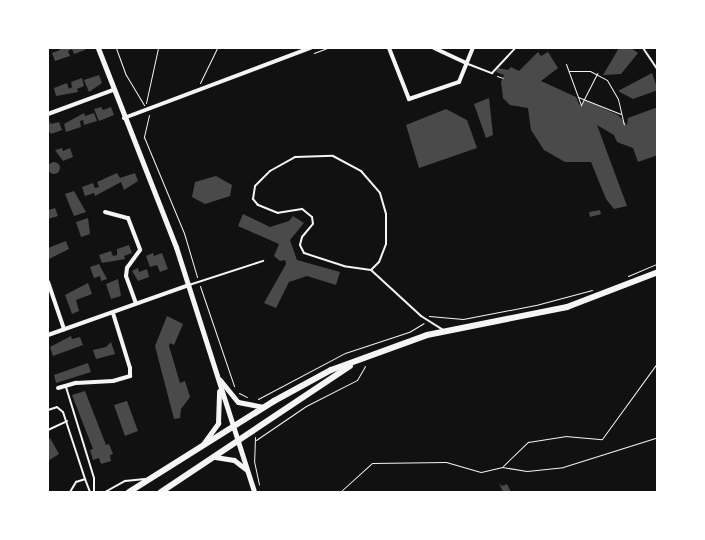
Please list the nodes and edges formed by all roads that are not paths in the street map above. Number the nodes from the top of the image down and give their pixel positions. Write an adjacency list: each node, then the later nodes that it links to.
1 (98, 48): 10 (street)
2 (310, 48): 12 (street)
3 (390, 48): 8 (street)
4 (434, 48): 8 (street)
5 (472, 48): 8 (street)
6 (515, 48): 8 (lane)
7 (643, 48): 9 (lane)
8 (466, 63)
9 (658, 70)
10 (113, 90): 11 (street); 12 (street)
11 (48, 114)
12 (124, 118): 18 (street)
13 (105, 212): 19 (street)
14 (262, 261): 18 (lane)
15 (371, 270): 15 (lane); 22 (lane)
16 (658, 272): 22 (main road)
17 (48, 282): 21 (street)
18 (188, 285): 19 (street); 25 (street)
19 (136, 303): 20 (street)
20 (113, 313): 21 (street); 26 (street)
21 (64, 329): 23 (street)
22 (444, 331): 24 (main road)
23 (48, 335)
24 (361, 358): 28 (main road); 33 (main road)
25 (216, 376): 28 (street); 31 (street); 34 (street)
26 (66, 386): 27 (street); 41 (lane)
27 (58, 388)
28 (265, 407): 31 (main road)
29 (48, 410): 30 (lane)
30 (66, 421): 32 (lane); 37 (lane)
31 (234, 426): 33 (street); 34 (main road)
32 (48, 430)
33 (238, 439): 35 (main road); 36 (street)
34 (198, 449): 38 (main road)
35 (207, 458): 36 (street); 44 (main road)
36 (248, 470): 45 (street)
37 (85, 479): 39 (lane); 40 (lane)
38 (149, 480): 42 (lane); 43 (main road)
39 (70, 492)
40 (90, 492)
41 (94, 492)
42 (105, 492)
43 (129, 492)
44 (161, 492)
45 (254, 492)

